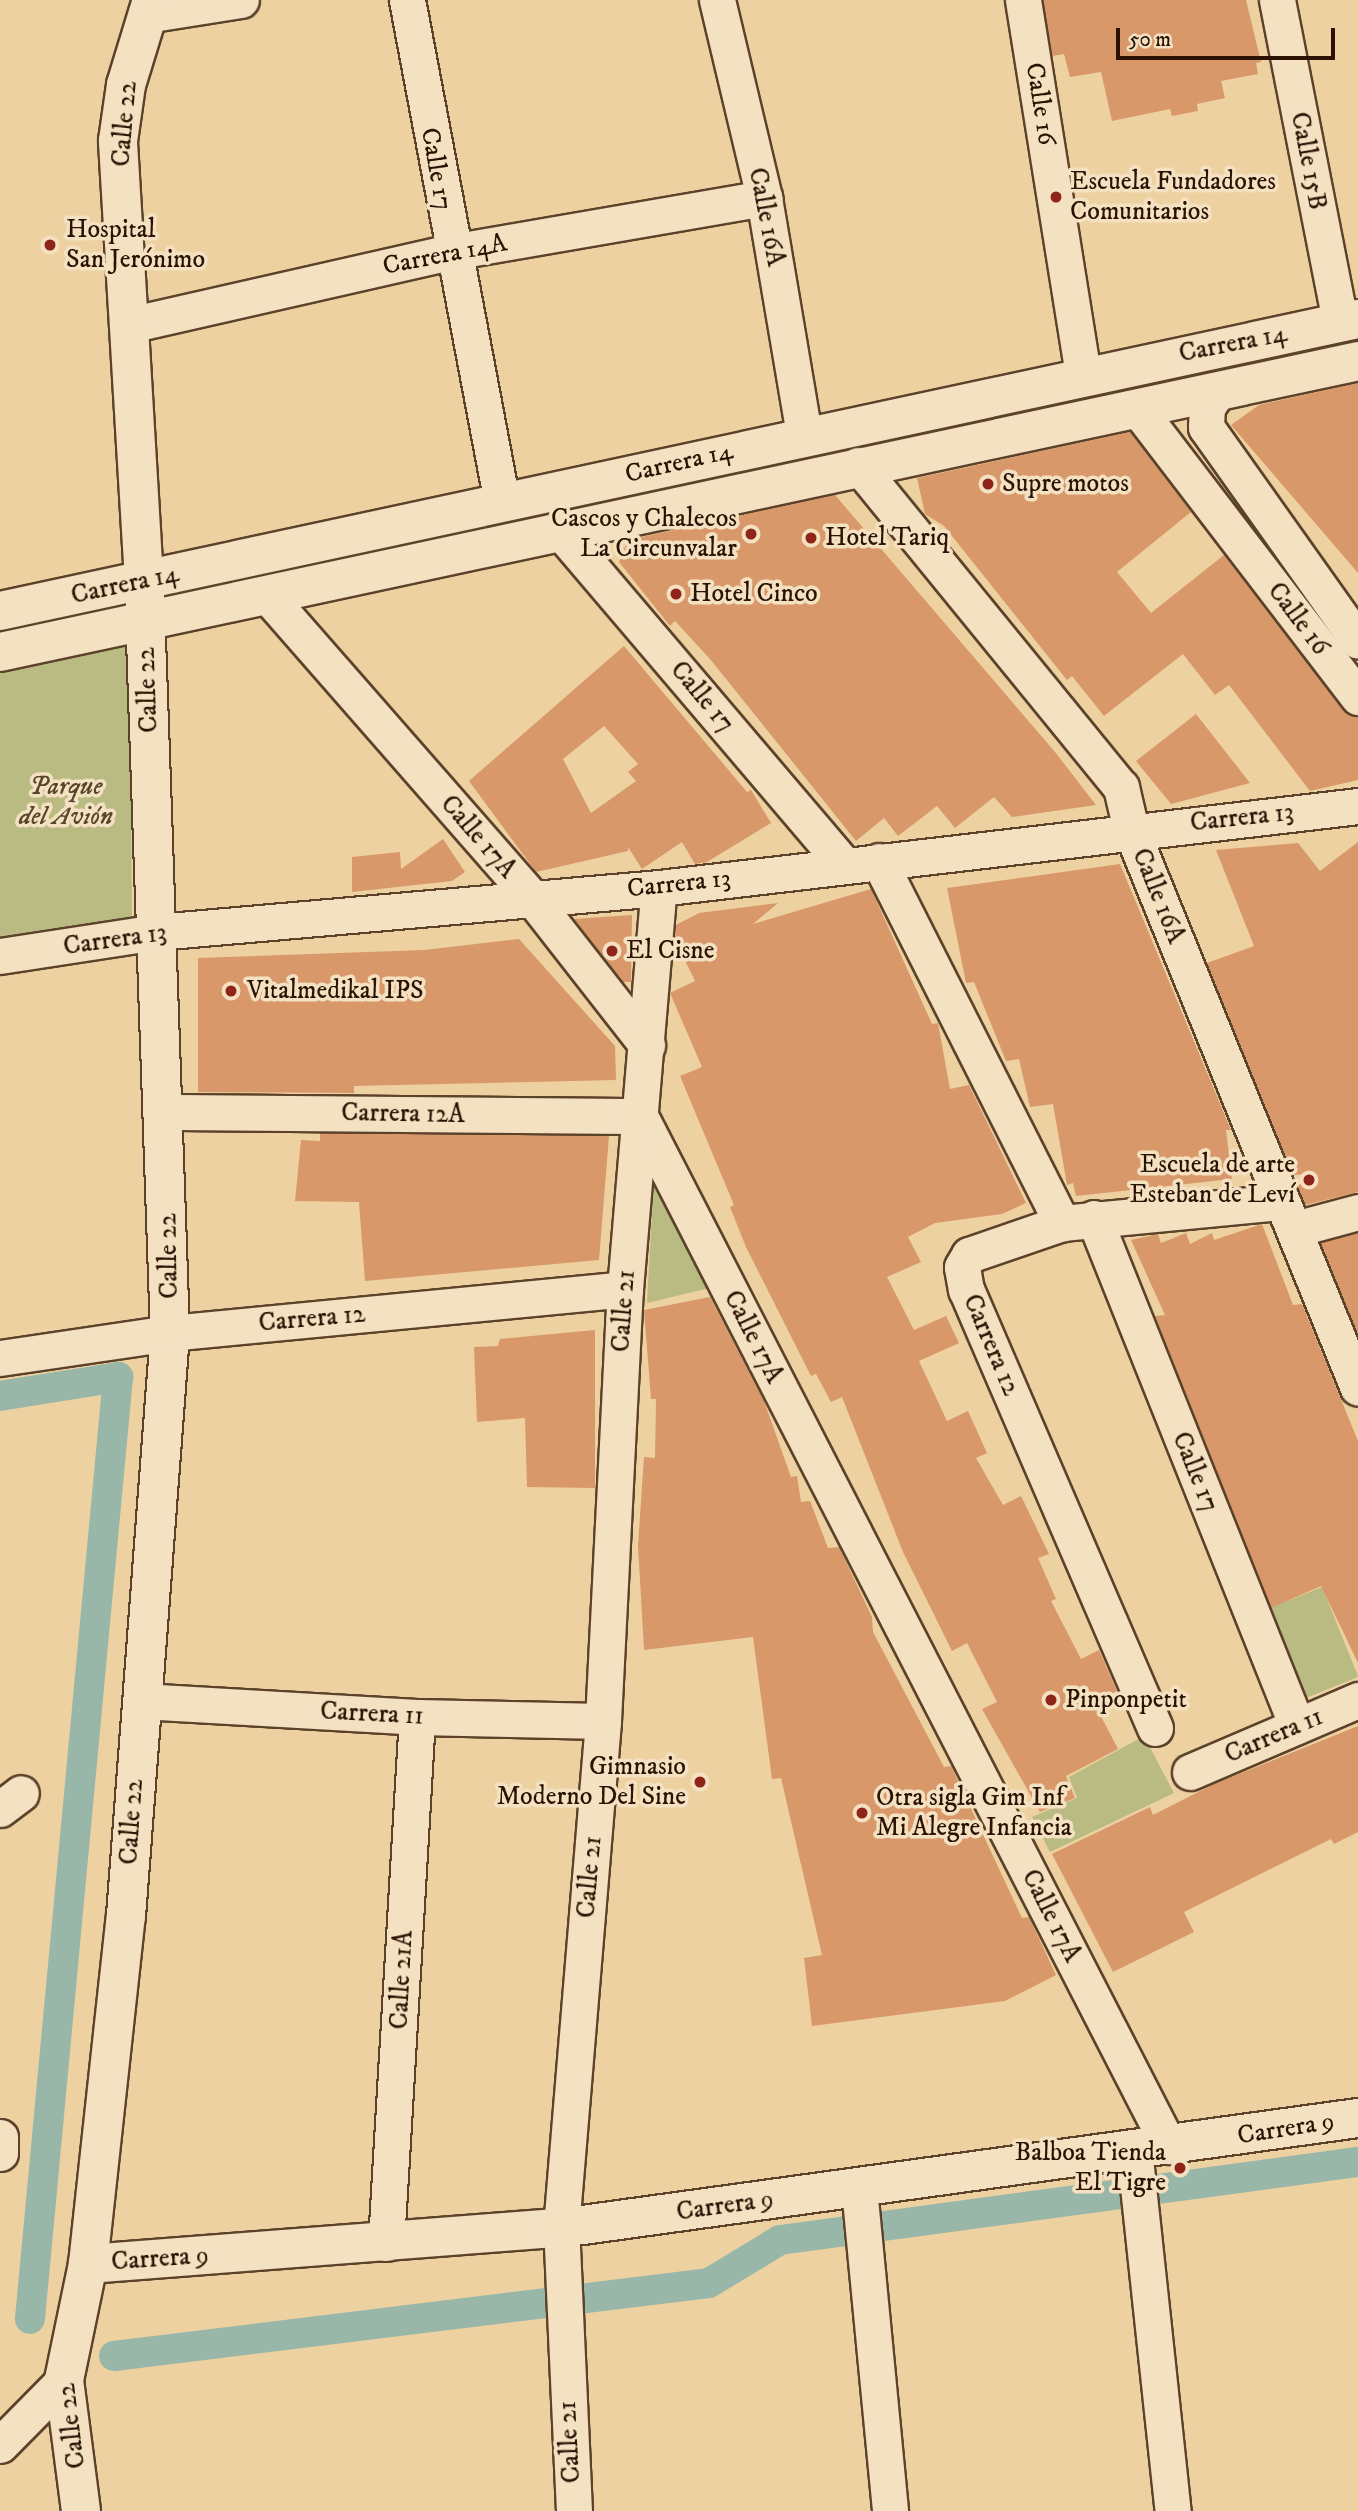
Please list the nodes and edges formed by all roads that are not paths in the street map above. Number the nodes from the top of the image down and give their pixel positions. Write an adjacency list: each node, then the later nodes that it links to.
1 (241, 0): 6 (street)
2 (407, 0): 8 (street, Calle 17)
3 (718, 0): 7 (street, Calle 16A)
4 (1023, 0): 12 (street, Calle 16)
5 (1277, 0): 9 (street, Calle 15B)
6 (149, 7): 10 (street, Calle 22)
7 (764, 198): 8 (street, Carrera 14A); 15 (street, Calle 16A)
8 (451, 252): 10 (street, Carrera 14A); 17 (street, Calle 17)
9 (1349, 320): 12 (street, Carrera 14)
10 (129, 325): 19 (street, Calle 22)
11 (1358, 361): 13 (street, Carrera 14)
12 (1083, 374): 15 (street, Carrera 14)
13 (1219, 390): 14 (street, Carrera 14); 23 (street, Calle 16)
14 (1137, 408): 16 (street, Carrera 14); 25 (street, Calle 16)
15 (804, 435): 17 (street, Carrera 14)
16 (858, 465): 18 (street, Carrera 14); 27 (street, Calle 16A)
17 (502, 503): 19 (street, Carrera 14)
18 (561, 531): 20 (street, Carrera 14); 29 (street, Calle 17)
19 (144, 580): 21 (street, Carrera 14); 22 (street, Calle 22)
20 (266, 594): 22 (street, Carrera 14); 31 (street, Calle 17A)
21 (0, 611)
22 (146, 620): 24 (street, Carrera 14); 32 (street, Calle 22)
23 (1358, 641)
24 (0, 652)
25 (1358, 697)
26 (1358, 806): 27 (street, Carrera 13)
27 (1130, 830): 28 (street, Carrera 13); 38 (street, Calle 16A)
28 (879, 861): 29 (street, Carrera 13); 39 (street, Calle 17)
29 (843, 864): 30 (street, Carrera 13)
30 (659, 888): 31 (street, Carrera 13); 34 (street)
31 (532, 898): 32 (street, Carrera 13); 34 (street, Calle 17A)
32 (157, 932): 33 (street, Carrera 13); 35 (street, Calle 22)
33 (0, 957)
34 (647, 1045): 36 (street)
35 (165, 1112): 36 (street, Carrera 12A); 41 (street, Calle 22)
36 (640, 1116): 40 (street, Calle 21); 54 (street, Calle 17A)
37 (1358, 1212): 38 (street, Carrera 12)
38 (1289, 1215): 39 (street, Carrera 12); 43 (street, Calle 16A)
39 (1078, 1221): 48 (street, Calle 17); 49 (street, Carrera 12)
40 (625, 1289): 41 (street, Carrera 12); 47 (street, Calle 21)
41 (170, 1333): 42 (street, Carrera 12); 45 (street, Calle 22)
42 (0, 1358)
43 (1358, 1388)
44 (1358, 1700): 48 (street, Carrera 11)
45 (141, 1701): 46 (street, Carrera 11); 58 (street, Calle 22)
46 (417, 1717): 47 (street, Carrera 11); 57 (street, Calle 21A)
47 (603, 1721): 56 (street, Calle 21)
48 (1297, 1727): 50 (street, Carrera 11)
49 (1155, 1728)
50 (1191, 1772)
51 (1358, 2118): 54 (street, Carrera 9)
52 (0, 2137): 53 (street)
53 (0, 2153)
54 (1145, 2168): 55 (street, Carrera 9); 64 (street, Calle 17A)
55 (862, 2210): 56 (street, Carrera 9); 63 (street)
56 (561, 2228): 57 (street, Carrera 9); 62 (street, Calle 21)
57 (386, 2243): 58 (street, Carrera 9)
58 (88, 2264): 59 (street, Calle 22)
59 (64, 2381): 60 (street); 61 (street, Calle 22)
60 (0, 2445)
61 (81, 2511)
62 (574, 2511)
63 (890, 2511)
64 (1173, 2511)

